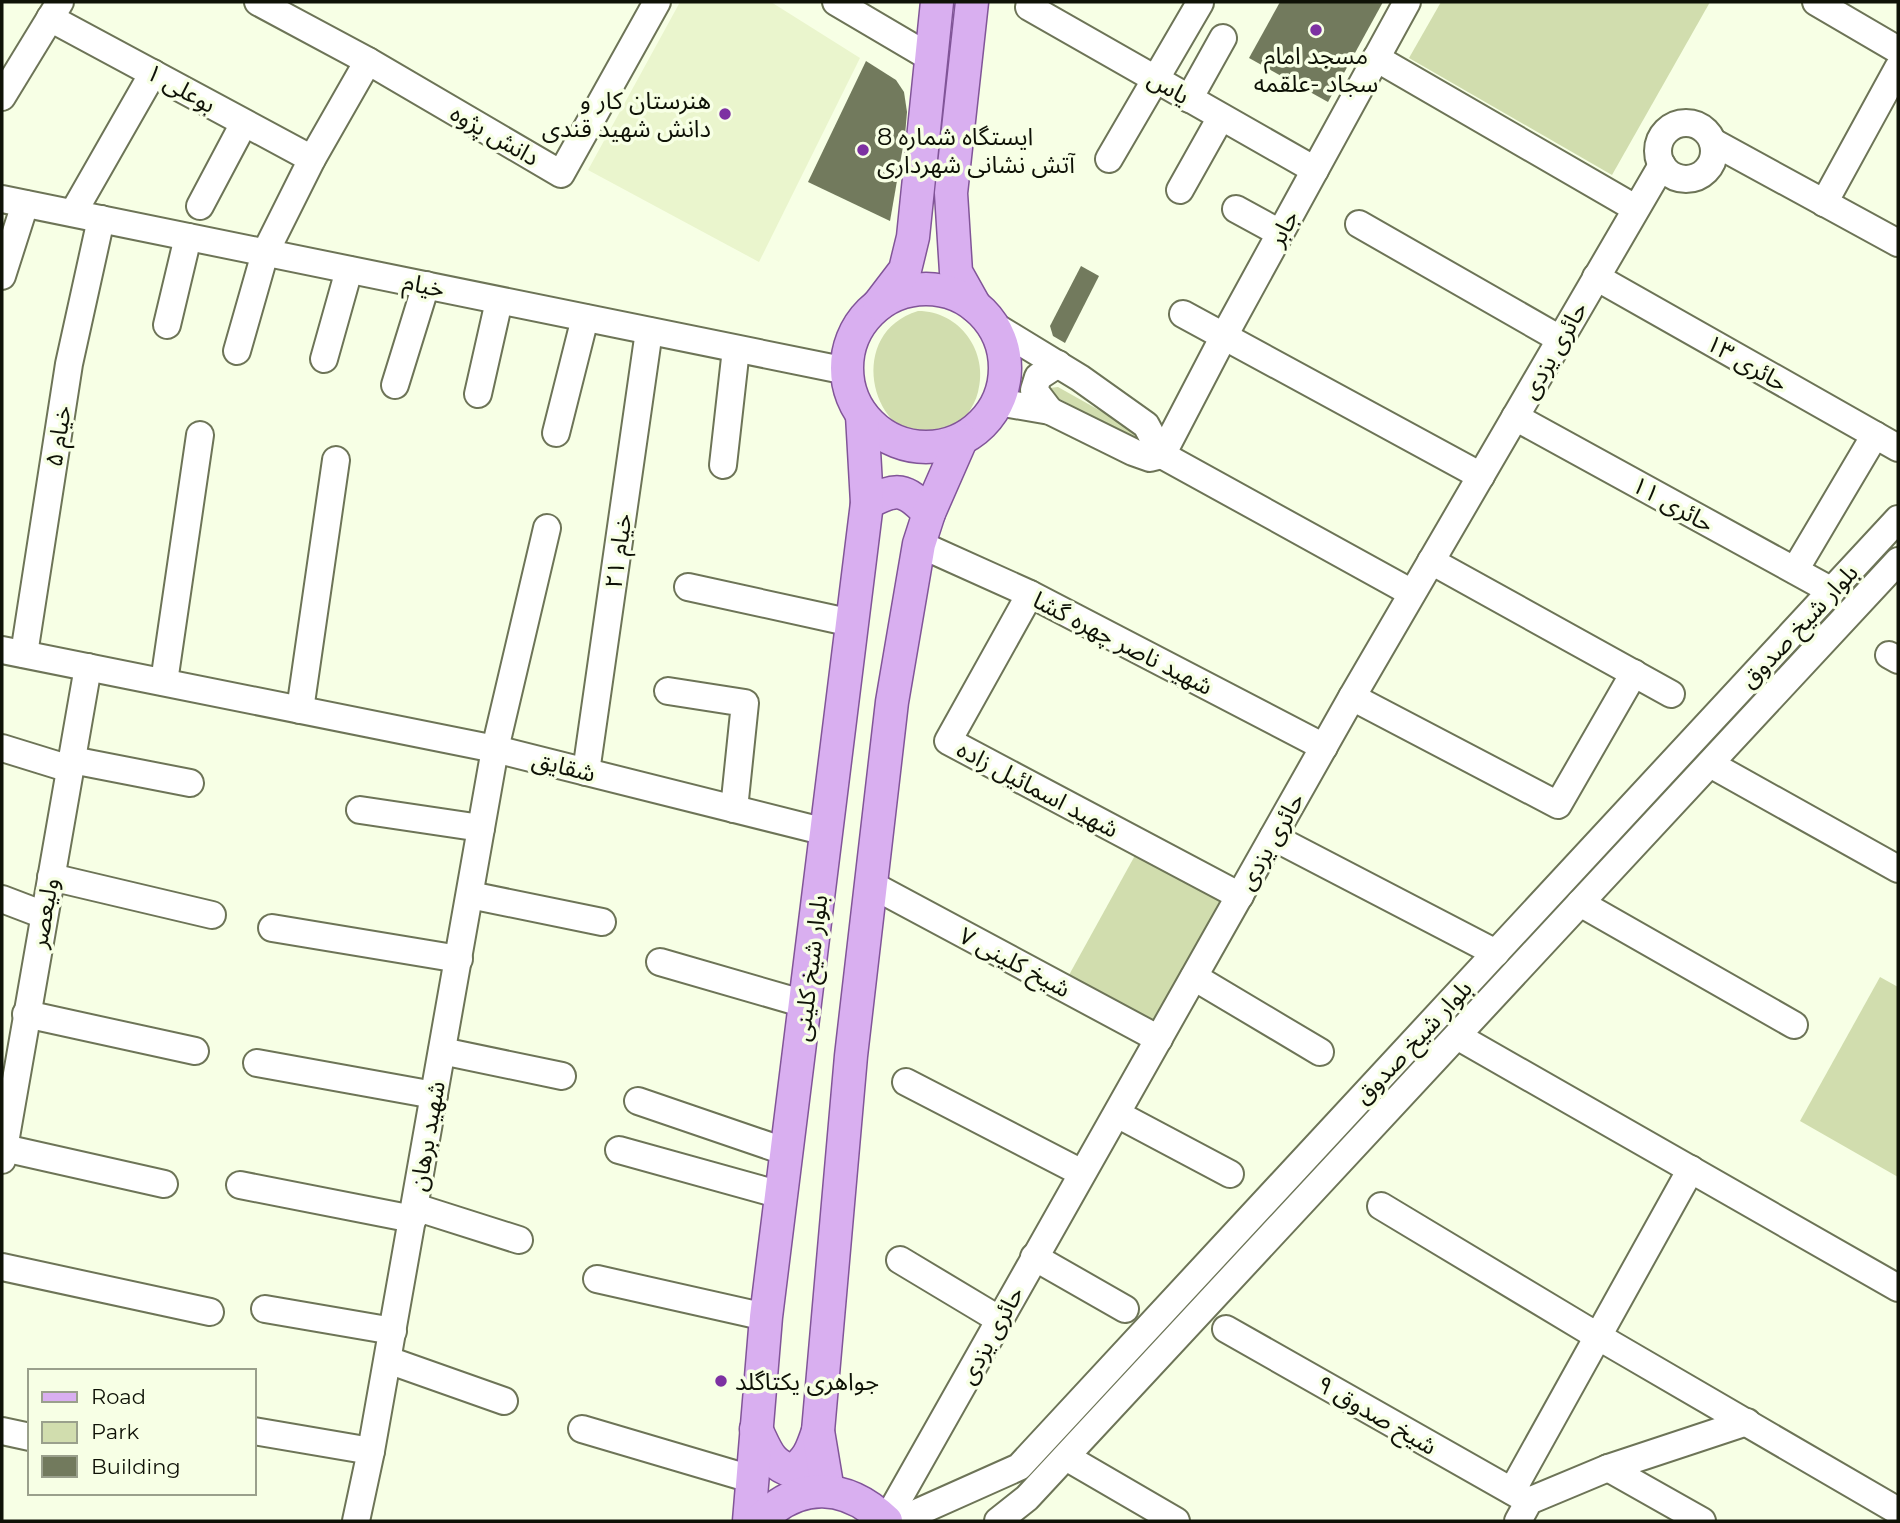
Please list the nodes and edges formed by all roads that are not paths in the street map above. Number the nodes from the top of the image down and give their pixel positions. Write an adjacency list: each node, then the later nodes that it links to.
1 (258, 2): 15 (street)
2 (657, 2): 15 (street, دانش پژوه)
3 (836, 2): 13 (street)
4 (937, 2): 13 (main road)
5 (972, 2): 17 (main road)
6 (1032, 2): 19 (street, یاس)
7 (1407, 2): 14 (street, جابر)
8 (1816, 2): 12 (street)
9 (1200, 3): 19 (street)
10 (55, 10): 18 (street, ۱ بوعلی); 20 (street)
11 (1223, 38): 21 (street)
12 (1898, 50)
13 (931, 58): 17 (main road); 47 (main road)
14 (1376, 58): 28 (street, جابر); 33 (street)
15 (368, 61): 25 (street)
16 (1898, 68): 31 (street)
17 (964, 69): 49 (main road)
18 (153, 73): 23 (street, ۱ بوعلی); 35 (street)
19 (1156, 80): 21 (street, یاس); 26 (street)
20 (2, 97)
21 (1189, 99): 22 (street, یاس)
22 (1221, 117): 28 (street, یاس); 29 (street)
23 (244, 122): 25 (street, ۱ بوعلی); 32 (street)
24 (1713, 142): 27 (street); 27 (street); 31 (street)
25 (312, 159): 41 (street)
26 (1109, 159)
27 (1662, 165): 33 (street, حائری یزدی)
28 (1315, 170): 38 (street, جابر)
29 (1180, 190)
30 (14, 202): 35 (street, خیام); 43 (street)
31 (1824, 203): 40 (street)
32 (200, 206)
33 (1635, 208): 44 (street, حائری یزدی)
34 (1236, 209): 38 (street)
35 (73, 214): 36 (street, خیام)
36 (101, 219): 39 (street, خیام); 87 (street, خیام ۵)
37 (1359, 224): 54 (street)
38 (1280, 233): 53 (street, جابر)
39 (188, 237): 41 (street, خیام); 51 (street)
40 (1898, 243)
41 (265, 253): 42 (street, خیام); 56 (street)
42 (349, 270): 45 (street, خیام); 57 (street)
43 (2, 276)
44 (1596, 277): 54 (street, حائری یزدی); 69 (street, حائری ۱۳)
45 (426, 285): 46 (street, خیام); 60 (street)
46 (499, 301): 50 (street, خیام); 61 (street)
47 (878, 305): 49 (main road); 59 (main road)
48 (1183, 314): 53 (street)
49 (984, 315): 58 (street); 62 (main road)
50 (585, 318): 52 (street, خیام); 66 (street)
51 (167, 326)
52 (649, 331): 55 (street, خیام); 100 (street, خیام ۲۱)
53 (1224, 336): 70 (street, جابر); 73 (street)
54 (1560, 339): 65 (street, حائری یزدی)
55 (736, 349): 59 (street, خیام); 72 (street)
56 (237, 351)
57 (324, 359)
58 (1058, 364): 63 (street); 70 (street)
59 (847, 371): 64 (main road)
60 (395, 385)
61 (478, 394)
62 (999, 402): 63 (street); 68 (main road)
63 (1050, 411): 70 (street)
64 (862, 415): 68 (main road); 74 (main road, بلوار شیخ کلینی)
65 (1515, 417): 73 (street, حائری یزدی); 81 (street, حائری ۱۱)
66 (556, 433)
67 (200, 435): 90 (street)
68 (961, 440): 75 (main road, بلوار شیخ کلینی)
69 (1887, 442): 81 (street)
70 (1162, 455): 84 (street)
71 (337, 460): 94 (street)
72 (723, 465)
73 (1481, 476): 79 (street, حائری یزدی)
74 (867, 503): 75 (main road); 86 (main road, بلوار شیخ کلینی)
75 (929, 513): 78 (main road, بلوار شیخ کلینی)
76 (1898, 519): 83 (street, بلوار شیخ صدوق)
77 (547, 528): 97 (street, شهید برهان)
78 (919, 544): 85 (street, شهید ناصر چهره گشا); 109 (main road, بلوار شیخ کلینی)
79 (1432, 561): 84 (street, حائری یزدی); 89 (street)
80 (1898, 561): 98 (street, بلوار شیخ صدوق)
81 (1795, 570): 83 (street, حائری ۱۱)
82 (688, 587): 86 (street)
83 (1832, 591): 118 (street, بلوار شیخ صدوق)
84 (1412, 593): 93 (street, حائری یزدی)
85 (1030, 594): 95 (street, شهید ناصر چهره گشا); 111 (street, شهید اسمائیل زاده)
86 (852, 623): 105 (main road, بلوار شیخ کلینی)
87 (13, 652): 88 (street, شقایق)
88 (88, 667): 90 (street, شقایق); 99 (street, ولیعصر)
89 (1634, 673): 92 (street); 93 (street)
90 (164, 682): 94 (street, شقایق)
91 (668, 691): 102 (street)
92 (1671, 694)
93 (1352, 697): 95 (street, حائری یزدی)
94 (300, 710): 97 (street, شقایق)
95 (1324, 747): 106 (street, حائری یزدی)
96 (2, 748): 99 (street)
97 (495, 750): 100 (street, شقایق); 104 (street, شهید برهان)
98 (1710, 764): 107 (street); 113 (street, بلوار شیخ صدوق)
99 (71, 765): 101 (street); 108 (street, ولیعصر)
100 (586, 772): 102 (street, شقایق)
101 (190, 783)
102 (734, 809): 105 (street, شقایق)
103 (360, 810): 104 (street)
104 (481, 828): 110 (street, شهید برهان)
105 (826, 832): 122 (main road, بلوار شیخ کلینی)
106 (1273, 837): 111 (street, حائری یزدی); 118 (street)
107 (1898, 869)
108 (51, 877): 114 (street, ولیعصر); 115 (street)
109 (872, 885): 126 (street, شیخ کلینی ۷); 169 (main road, بلوار شیخ کلینی)
110 (470, 895): 116 (street); 119 (street, شهید برهان)
111 (1240, 896): 121 (street, حائری یزدی)
112 (2, 899): 114 (street)
113 (1580, 903): 124 (street); 125 (street, بلوار شیخ صدوق)
114 (44, 915): 123 (street, ولیعصر)
115 (212, 915)
116 (601, 922)
117 (272, 928): 119 (street)
118 (1496, 953): 178 (street, بلوار شیخ صدوق)
119 (458, 958): 128 (street, شهید برهان)
120 (660, 962): 122 (street)
121 (1194, 977): 126 (street, حائری یزدی); 129 (street)
122 (805, 1004): 138 (main road, بلوار شیخ کلینی)
123 (26, 1014): 127 (street); 132 (street, ولیعصر)
124 (1794, 1025)
125 (1457, 1036): 140 (street); 172 (street, بلوار شیخ صدوق)
126 (1159, 1039): 136 (street, حائری یزدی)
127 (195, 1051)
128 (442, 1051): 131 (street); 134 (street, شهید برهان)
129 (1320, 1052)
130 (257, 1063): 134 (street)
131 (562, 1076)
132 (8, 1082): 139 (street, ولیعصر)
133 (906, 1082): 141 (street)
134 (435, 1095): 147 (street, شهید برهان)
135 (638, 1101): 138 (street)
136 (1117, 1114): 141 (street, حائری یزدی); 142 (street)
137 (619, 1150): 145 (street)
138 (787, 1153): 145 (main road, بلوار شیخ کلینی)
139 (3, 1154): 143 (street)
140 (1691, 1169): 153 (street); 161 (street)
141 (1082, 1173): 149 (street, حائری یزدی)
142 (1230, 1174)
143 (164, 1184)
144 (240, 1185): 147 (street)
145 (781, 1195): 157 (main road, بلوار شیخ کلینی)
146 (1381, 1206): 161 (street)
147 (414, 1213): 148 (street); 160 (street, شهید برهان)
148 (519, 1240)
149 (1034, 1257): 155 (street); 158 (street, حائری یزدی)
150 (900, 1260): 158 (street)
151 (2, 1267): 156 (street)
152 (597, 1279): 157 (street)
153 (1896, 1287)
154 (265, 1309): 160 (street)
155 (1125, 1309)
156 (210, 1312)
157 (766, 1317): 166 (main road, بلوار شیخ کلینی)
158 (1000, 1320): 182 (street, حائری یزدی)
159 (1226, 1329): 176 (street, شیخ صدوق ۹)
160 (393, 1331): 162 (street, شهید برهان)
161 (1599, 1337): 164 (street); 176 (street)
162 (388, 1360): 163 (street); 171 (street, شهید برهان)
163 (504, 1401)
164 (1747, 1422): 173 (street); 177 (street)
165 (582, 1429): 174 (street)
166 (757, 1429): 169 (main road); 174 (main road, بلوار شیخ کلینی)
167 (2, 1431): 170 (street)
168 (256, 1431): 171 (street)
169 (818, 1431): 175 (main road, بلوار شیخ کلینی)
170 (28, 1437)
171 (372, 1451): 179 (street, شهید برهان)
172 (1066, 1457): 184 (street, بلوار شیخ صدوق); 185 (street)
173 (1608, 1468): 176 (street); 186 (street)
174 (751, 1479): 180 (main road, بلوار شیخ کلینی)
175 (828, 1491): 181 (main road); 182 (main road)
176 (1520, 1505)
177 (1898, 1511)
178 (928, 1514): 183 (street, بلوار شیخ صدوق)
179 (356, 1521)
180 (749, 1521)
181 (760, 1521)
182 (886, 1521)
183 (898, 1521)
184 (998, 1521)
185 (1176, 1521)
186 (1702, 1521)

